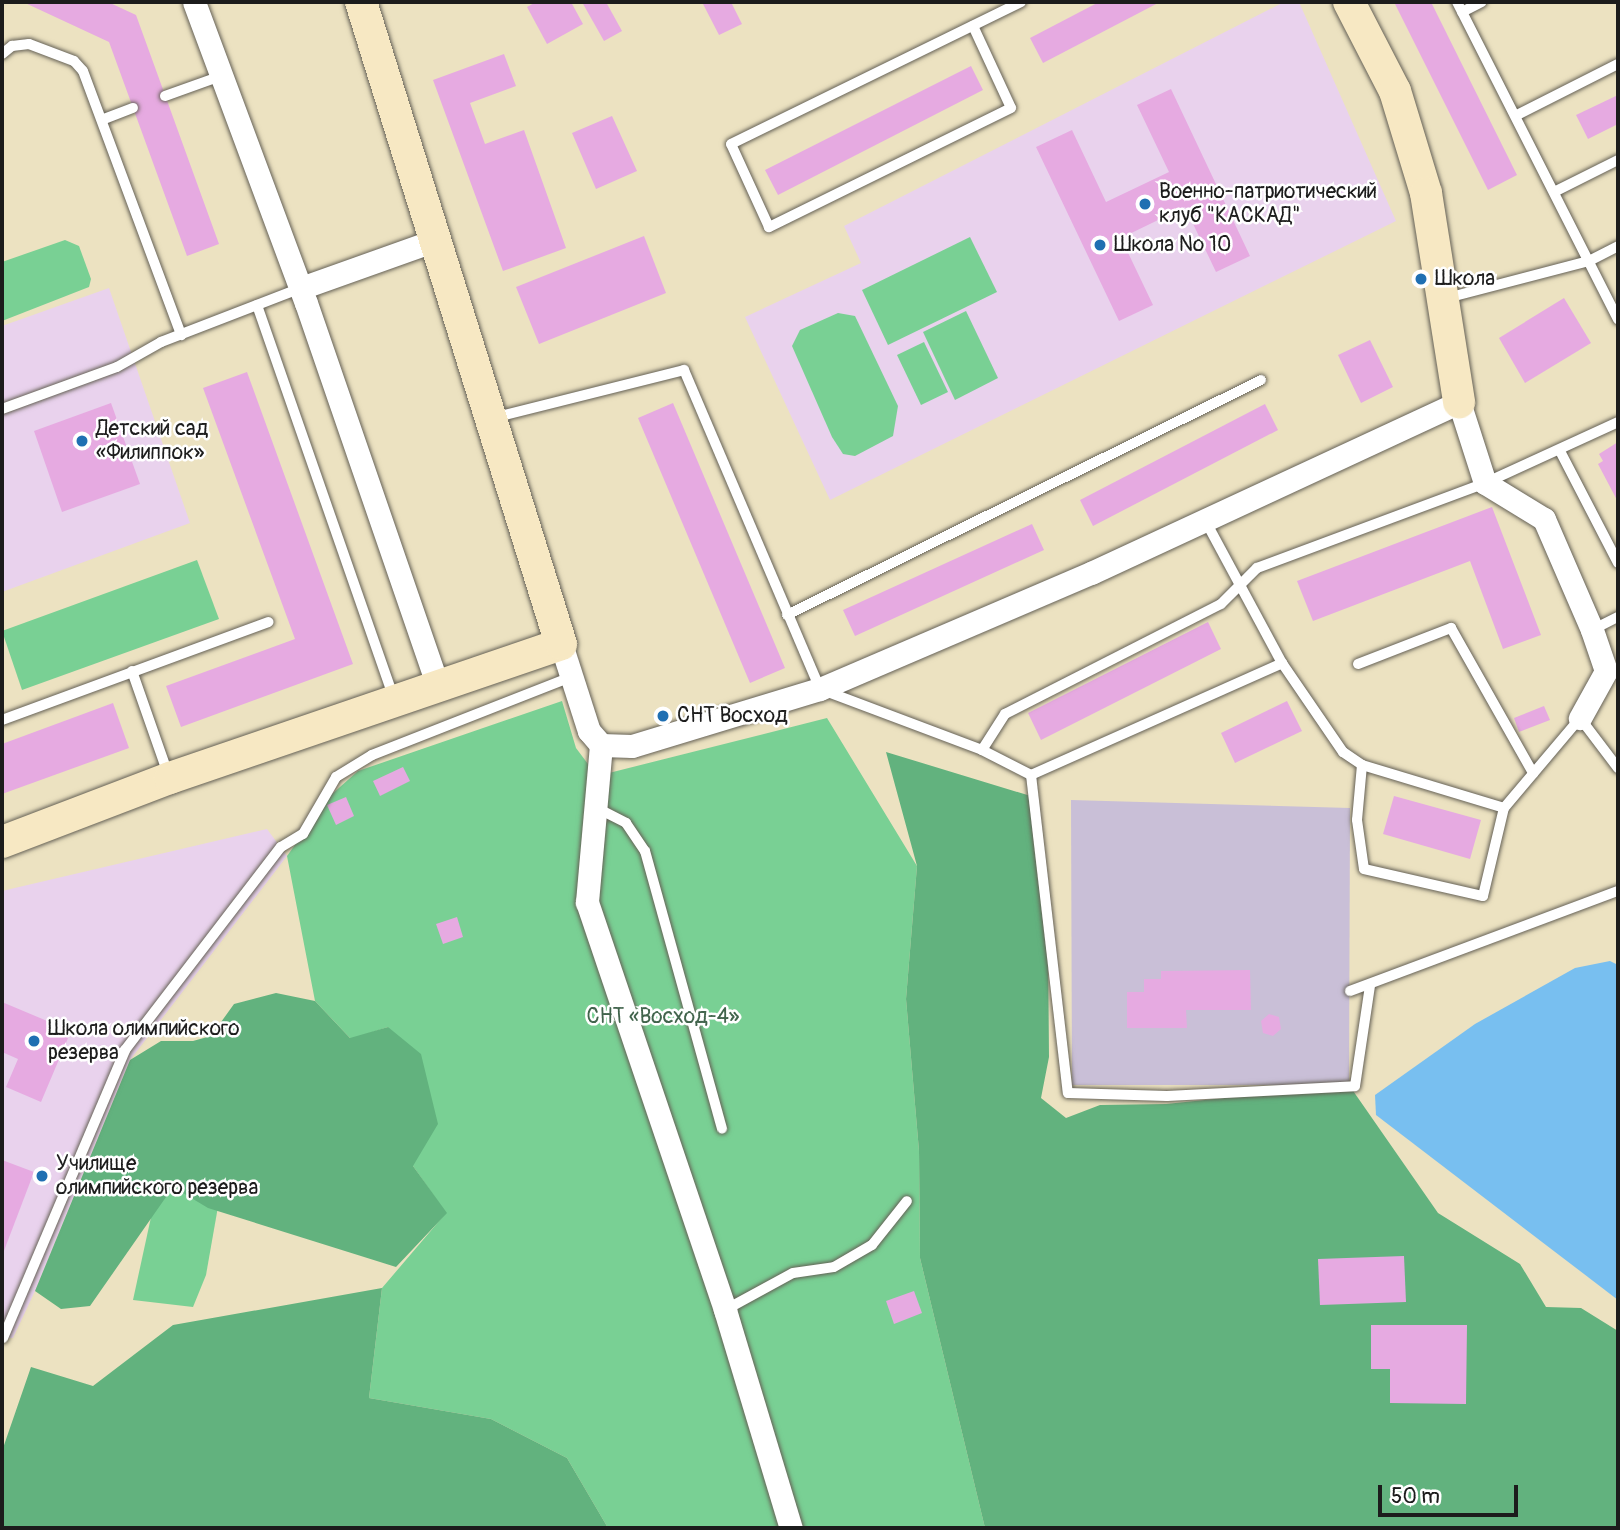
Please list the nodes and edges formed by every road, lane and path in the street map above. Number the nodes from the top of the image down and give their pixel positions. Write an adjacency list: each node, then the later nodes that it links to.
1 (194, 2): 10 (street)
2 (361, 2): 17 (street)
3 (1021, 2): 7 (lane)
4 (1349, 2): 21 (street)
5 (1482, 2): 6 (lane)
6 (1460, 7): 13 (lane)
7 (973, 26): 7 (lane)
8 (2, 54): 14 (lane)
9 (1618, 64): 13 (lane)
10 (221, 76): 11 (lane); 20 (street)
11 (165, 96)
12 (133, 108): 14 (lane)
13 (1517, 115): 16 (lane)
14 (104, 119): 24 (lane)
15 (1618, 160): 16 (lane)
16 (1556, 191): 19 (lane)
17 (436, 240): 20 (street); 28 (street)
18 (1618, 246): 19 (lane)
19 (1589, 261): 21 (lane); 23 (lane)
20 (301, 288): 22 (lane); 44 (street)
21 (1444, 299): 26 (street)
22 (257, 305): 24 (lane); 46 (lane)
23 (1618, 320)
24 (181, 335): 27 (lane)
25 (1261, 380): 35 (lane)
26 (1458, 402): 31 (street); 32 (street)
27 (2, 409)
28 (493, 418): 35 (lane); 39 (street)
29 (1618, 422): 30 (lane)
30 (1560, 451): 31 (lane); 33 (lane)
31 (1485, 483): 34 (lane); 38 (street)
32 (1204, 519): 34 (lane); 45 (street)
33 (1618, 563)
34 (1239, 584): 40 (lane); 50 (lane)
35 (786, 615): 45 (lane)
36 (1618, 617): 38 (lane)
37 (269, 622): 42 (lane)
38 (1592, 630): 47 (street)
39 (561, 644): 43 (street); 44 (street)
40 (1282, 663): 51 (lane); 54 (lane)
41 (1358, 664): 53 (lane)
42 (132, 671): 48 (lane); 55 (lane)
43 (571, 677): 49 (street); 65 (lane)
44 (438, 686): 46 (street)
45 (820, 689): 49 (street); 50 (lane)
46 (395, 700): 55 (street)
47 (1580, 718): 52 (lane); 53 (lane)
48 (2, 720)
49 (601, 745): 56 (street)
50 (982, 750): 54 (lane)
51 (1362, 765): 57 (lane); 57 (lane)
52 (1618, 768)
53 (1533, 774): 57 (lane)
54 (1031, 775): 60 (lane)
55 (170, 778): 58 (street)
56 (595, 807): 62 (lane); 64 (street)
57 (1504, 808)
58 (2, 842)
59 (1618, 891): 60 (lane)
60 (1370, 986): 61 (lane)
61 (1350, 991)
62 (722, 1128)
63 (907, 1201): 64 (lane)
64 (725, 1310): 66 (street)
65 (3, 1338)
66 (791, 1528)

